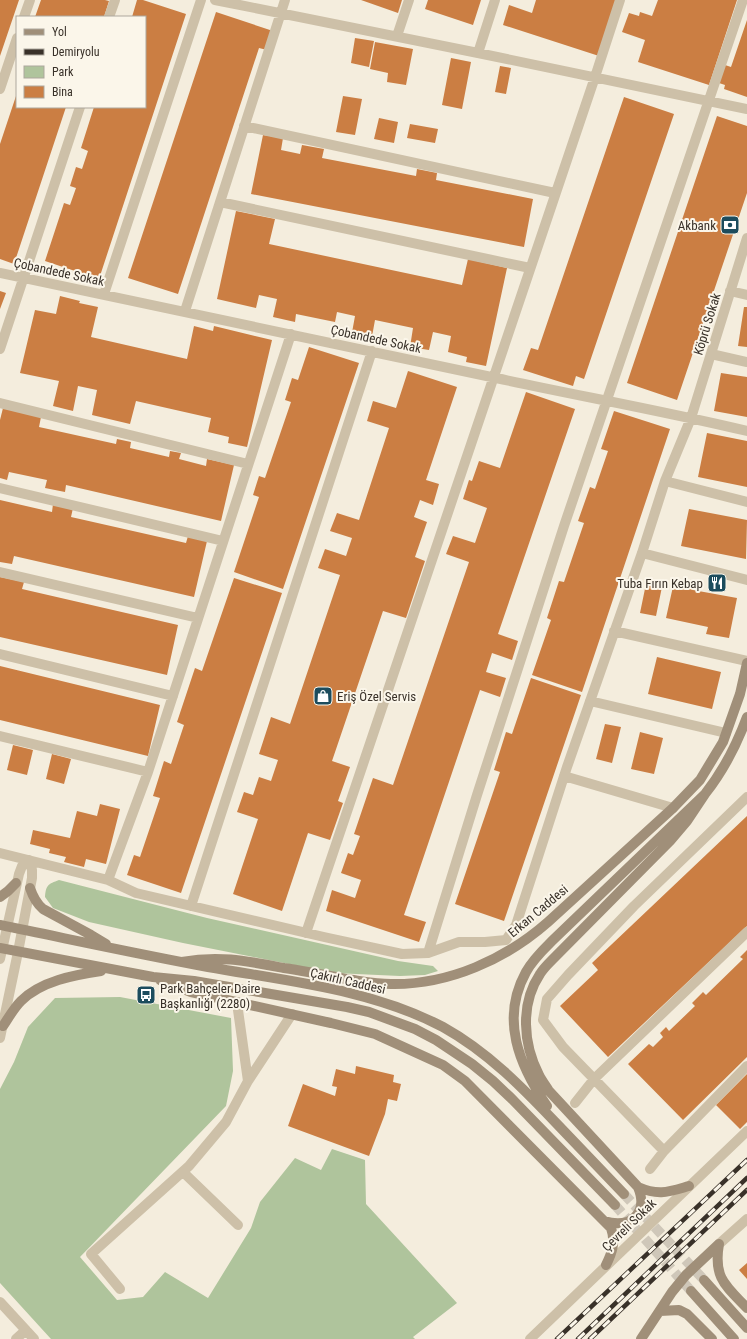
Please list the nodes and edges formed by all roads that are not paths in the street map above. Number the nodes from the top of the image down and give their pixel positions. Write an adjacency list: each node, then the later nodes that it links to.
1 (30, 0): 11 (street)
2 (115, 0): 12 (street)
3 (201, 0): 29 (street)
4 (215, 0): 10 (street)
5 (285, 0): 10 (street)
6 (409, 0): 13 (street)
7 (495, 0): 15 (street)
8 (620, 0): 16 (street)
9 (743, 0): 18 (street)
10 (281, 13): 13 (street); 21 (street)
11 (24, 16)
12 (109, 16)
13 (396, 36): 15 (street)
14 (16, 41): 17 (street)
15 (478, 53): 16 (street)
16 (595, 77): 18 (street); 22 (street)
17 (0, 89)
18 (709, 101): 20 (street); 38 (street)
19 (80, 108): 27 (street)
20 (747, 109)
21 (244, 126): 22 (street); 23 (street)
22 (555, 193): 25 (street)
23 (220, 202): 25 (street); 31 (street)
24 (747, 238): 28 (street, Köprü Sokak)
25 (530, 268): 37 (street)
26 (0, 273): 27 (street, Çobandede Sokak)
27 (24, 278): 29 (street, Çobandede Sokak); 33 (street)
28 (730, 291): 30 (street); 35 (street, Köprü Sokak)
29 (104, 294): 31 (street, Çobandede Sokak)
30 (747, 295)
31 (185, 311): 32 (street, Çobandede Sokak)
32 (291, 334): 34 (street, Çobandede Sokak); 42 (street)
33 (0, 349)
34 (372, 351): 37 (street, Çobandede Sokak); 70 (street)
35 (711, 354): 36 (street); 40 (street, Köprü Sokak)
36 (747, 362)
37 (492, 377): 38 (street, Çobandede Sokak); 74 (street)
38 (606, 401): 40 (street, Çobandede Sokak); 78 (street)
39 (0, 403): 42 (street)
40 (692, 418): 41 (street, Çobandede Sokak); 43 (street, Köprü Sokak)
41 (747, 431)
42 (248, 464): 46 (street)
43 (665, 480): 45 (street); 47 (street, Köprü Sokak)
44 (0, 488): 46 (street)
45 (747, 502)
46 (223, 541): 50 (street)
47 (642, 553): 49 (street); 51 (street, Köprü Sokak)
48 (0, 572): 50 (street)
49 (747, 580)
50 (198, 618): 54 (street)
51 (614, 631): 53 (street); 55 (street, Köprü Sokak)
52 (0, 654): 54 (street)
53 (747, 662): 57 (main road, Erkan Caddesi)
54 (173, 696): 59 (street)
55 (590, 701): 57 (street); 60 (street, Köprü Sokak)
56 (747, 717): 61 (main road)
57 (726, 733): 63 (main road, Erkan Caddesi)
58 (0, 736): 59 (street)
59 (148, 772): 66 (street)
60 (564, 776): 63 (street); 78 (street, Köprü Sokak)
61 (706, 794): 92 (main road); 97 (main road)
62 (747, 797): 88 (street)
63 (673, 808): 80 (main road, Erkan Caddesi)
64 (0, 853): 65 (street)
65 (29, 860): 66 (street); 67 (street); 68 (street)
66 (108, 880): 70 (street)
67 (16, 883): 69 (main road); 71 (street)
68 (30, 888): 72 (street); 76 (main road)
69 (0, 897)
70 (191, 906): 74 (street)
71 (3, 925): 72 (main road, Çakırlı Caddesi); 75 (street)
72 (23, 929): 76 (main road, Çakırlı Caddesi); 77 (street)
73 (747, 932): 88 (street)
74 (306, 933): 78 (street)
75 (1, 948): 77 (main road, Çakırlı Caddesi); 79 (street)
76 (111, 948): 80 (main road, Çakırlı Caddesi)
77 (18, 952): 81 (main road, Çakırlı Caddesi); 85 (street)
78 (428, 953)
79 (0, 960)
80 (182, 962): 92 (main road, Çakırlı Caddesi)
81 (109, 969): 82 (main road, Çakırlı Caddesi); 85 (main road)
82 (153, 977): 83 (main road); 99 (main road, Çakırlı Caddesi)
83 (237, 1003): 84 (main road); 89 (street)
84 (292, 1014): 89 (street); 101 (main road)
85 (3, 1026): 86 (street)
86 (0, 1038)
87 (747, 1066): 93 (street)
88 (594, 1079): 90 (street); 93 (street)
89 (248, 1081): 95 (street)
90 (575, 1103)
91 (747, 1131): 96 (street, Çevreli Sokak)
92 (566, 1132): 98 (main road, Çakırlı Caddesi)
93 (664, 1151): 94 (street)
94 (650, 1169)
95 (183, 1172): 102 (street); 106 (street)
96 (689, 1186): 97 (main road); 104 (street, Çevreli Sokak)
97 (638, 1188): 101 (main road)
98 (624, 1194)
99 (615, 1205)
100 (747, 1219): 103 (street)
101 (604, 1221): 104 (main road)
102 (238, 1225)
103 (719, 1244): 109 (main road); 110 (main road)
104 (606, 1265): 115 (street, Çevreli Sokak)
105 (704, 1280): 111 (main road)
106 (120, 1289)
107 (691, 1291): 118 (main road)
108 (0, 1302): 112 (street)
109 (747, 1308)
110 (660, 1311): 116 (main road); 117 (main road)
111 (747, 1328)
112 (26, 1330): 113 (street); 114 (street)
113 (16, 1339)
114 (34, 1339)
115 (530, 1339)
116 (641, 1339)
117 (712, 1339)
118 (734, 1339)

